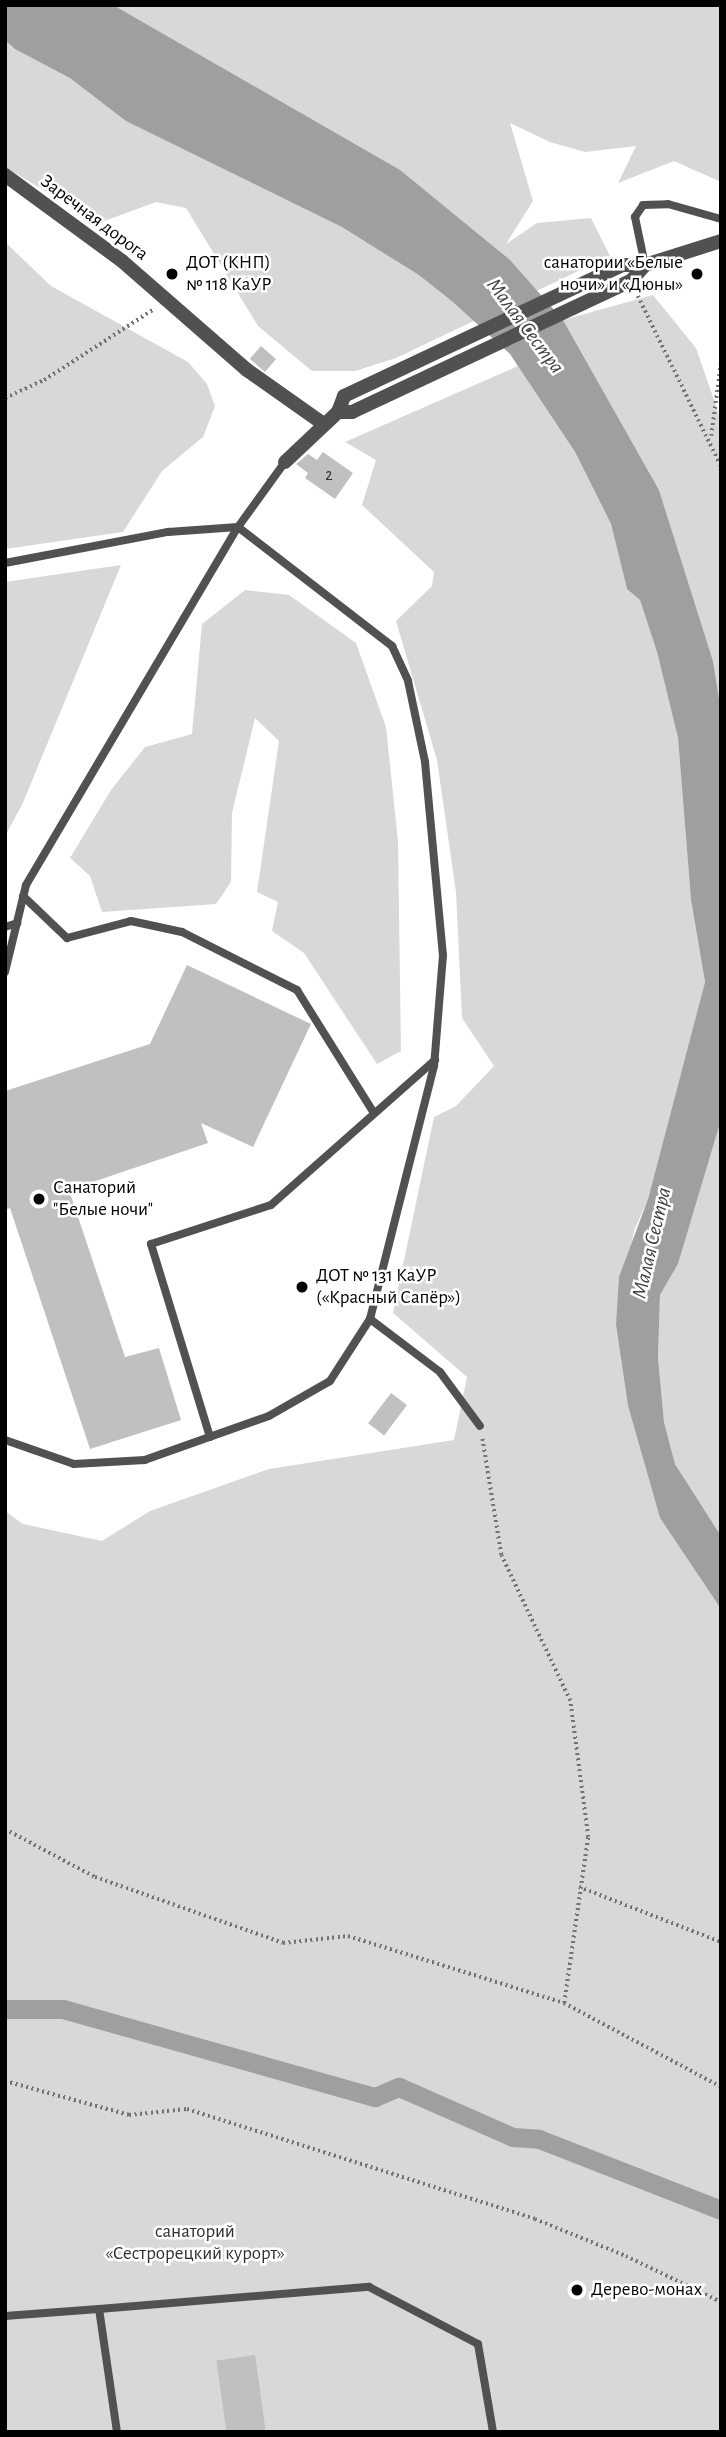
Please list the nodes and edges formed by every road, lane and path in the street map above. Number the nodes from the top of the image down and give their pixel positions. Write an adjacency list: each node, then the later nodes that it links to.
1 (5, 175): 6 (street, Заречная дорога)
2 (721, 219): 4 (lane)
3 (721, 241): 4 (street)
4 (645, 265): 5 (street); 9 (street)
5 (631, 281): 9 (street); 11 (path)
6 (167, 301): 8 (path); 10 (street, Заречная дорога)
7 (721, 361): 11 (path)
8 (5, 398)
9 (345, 412): 10 (street)
10 (322, 423): 12 (street)
11 (710, 438): 13 (path)
12 (285, 462): 14 (lane)
13 (721, 466)
14 (238, 527): 15 (lane); 16 (lane); 20 (lane)
15 (5, 563)
16 (23, 896): 17 (lane); 21 (lane)
17 (17, 923): 18 (lane); 19 (lane)
18 (5, 927)
19 (5, 972)
20 (435, 1059): 21 (lane); 22 (lane)
21 (374, 1113): 24 (lane)
22 (370, 1319): 23 (lane); 24 (lane)
23 (480, 1426): 27 (path)
24 (210, 1437): 25 (lane)
25 (5, 1440)
26 (5, 1829): 29 (path)
27 (579, 1886): 28 (path); 29 (path)
28 (721, 1942)
29 (564, 2003): 31 (path)
30 (5, 2081): 32 (path)
31 (721, 2087)
32 (721, 2302)
33 (99, 2309): 34 (lane); 35 (lane); 36 (lane)
34 (5, 2316)
35 (117, 2432)
36 (493, 2432)

